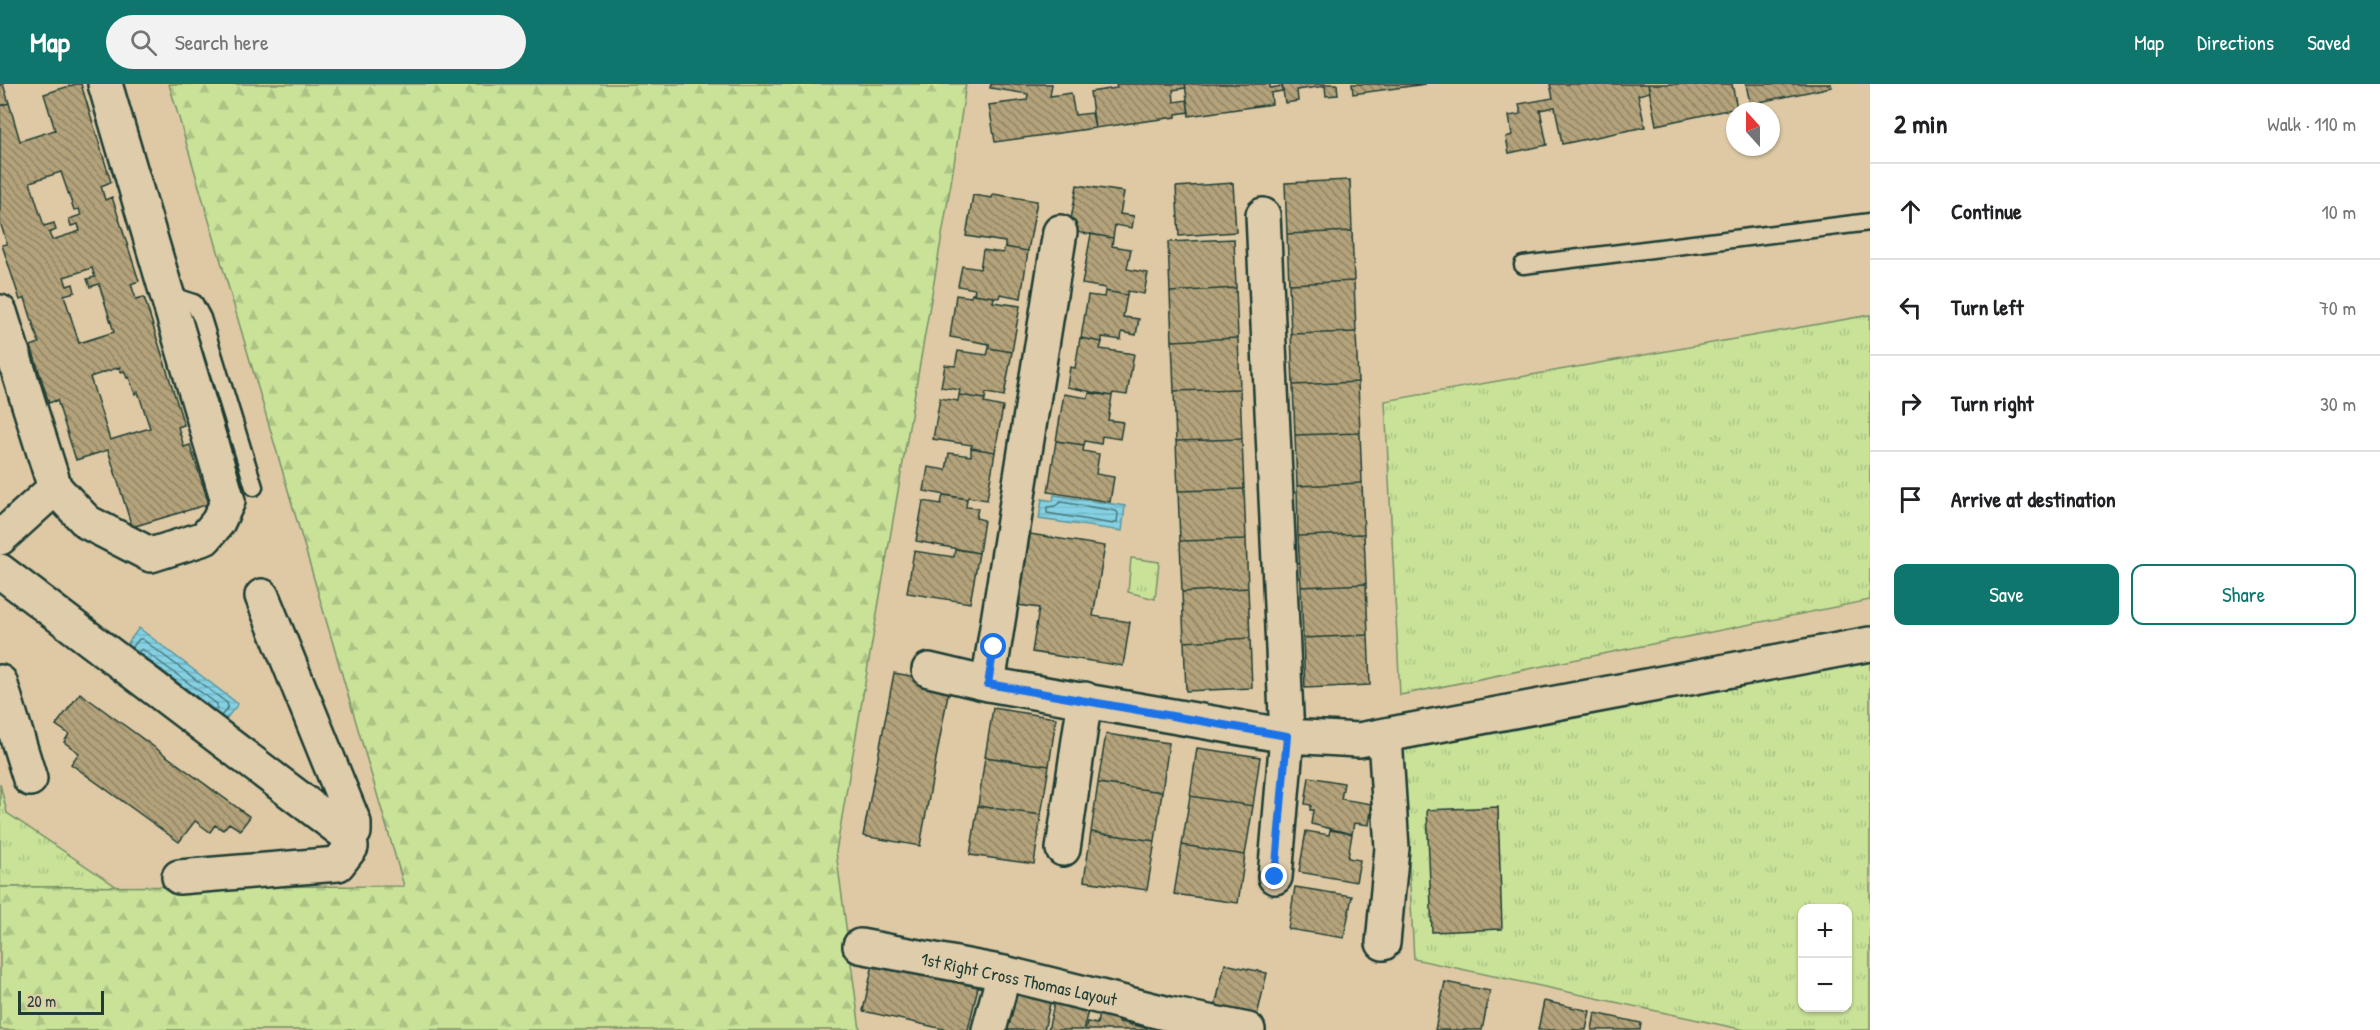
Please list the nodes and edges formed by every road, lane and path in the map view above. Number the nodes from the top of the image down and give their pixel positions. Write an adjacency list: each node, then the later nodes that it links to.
1 (105, 84): 6 (street)
2 (1263, 215): 18 (street)
3 (1870, 222): 5 (lane)
4 (1060, 232): 16 (street)
5 (1523, 265)
6 (166, 294): 8 (lane); 9 (street)
7 (0, 312): 9 (street)
8 (254, 487)
9 (55, 488): 10 (street)
10 (0, 538)
11 (0, 571): 21 (street)
12 (262, 597): 21 (street)
13 (1870, 644): 19 (street)
14 (929, 670): 16 (street)
15 (0, 681): 20 (street)
16 (988, 684): 17 (street)
17 (1085, 699): 18 (street); 22 (street)
18 (1287, 736): 19 (street); 24 (street)
19 (1385, 736): 25 (street)
20 (30, 779)
21 (349, 836): 23 (street)
22 (1063, 849)
23 (179, 877)
24 (1275, 877)
25 (1383, 943)
26 (860, 946): 27 (street, 1st Right Cross Thomas Layout)
27 (1004, 973): 28 (street, 1st Right Cross Thomas Layout); 29 (street)
28 (1168, 1022): 30 (street, 1st Right Cross Thomas Layout)
29 (989, 1030)
30 (1248, 1030)

